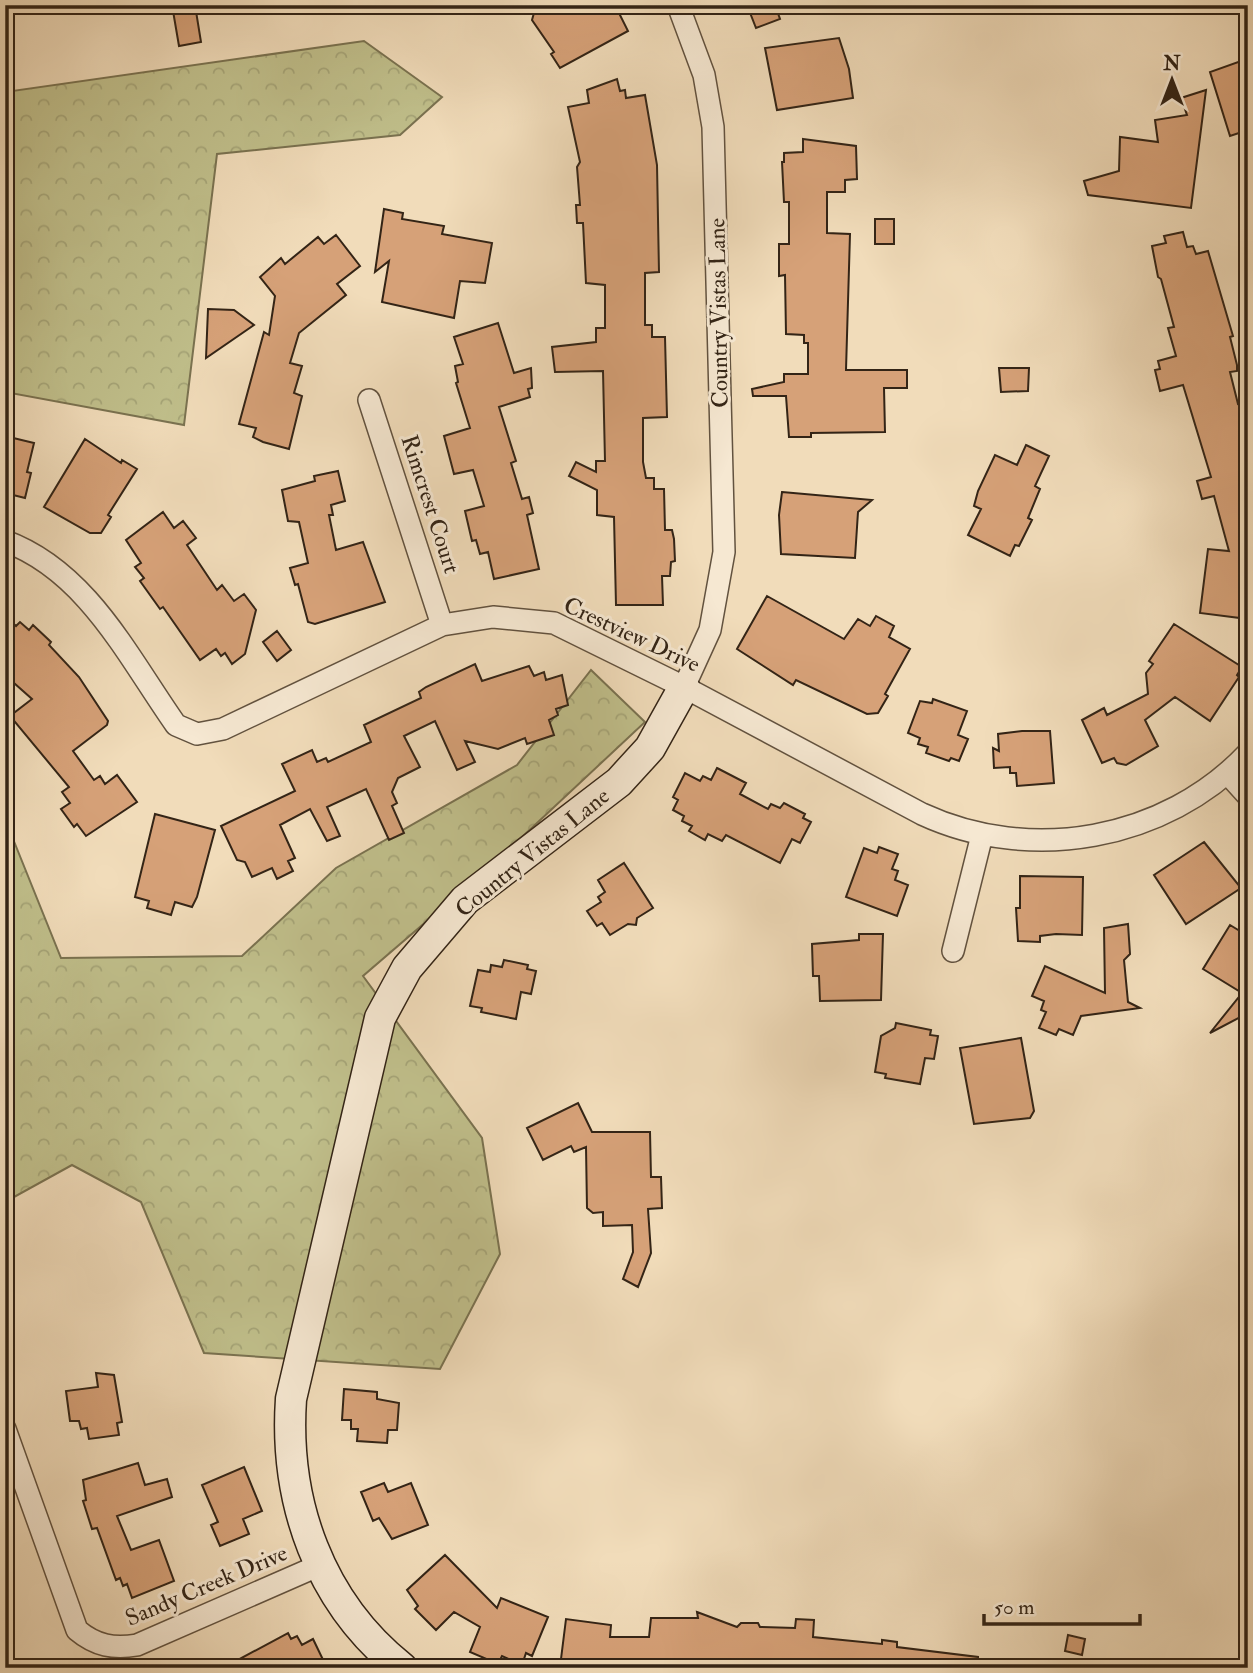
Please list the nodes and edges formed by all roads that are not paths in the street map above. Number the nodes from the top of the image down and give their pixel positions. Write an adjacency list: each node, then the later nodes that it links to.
1 (678, 5): 5 (street, Country Vistas Lane)
2 (369, 400): 4 (street, Rimcrest Court)
3 (5, 541): 4 (street, Crestview Drive)
4 (442, 625): 5 (street, Crestview Drive)
5 (684, 687): 9 (street, Crestview Drive); 12 (street, Country Vistas Lane)
6 (1248, 753): 7 (street, Crestview Drive)
7 (1228, 774): 8 (street); 9 (street, Crestview Drive)
8 (1248, 796)
9 (982, 835): 10 (street)
10 (953, 951)
11 (5, 1429): 12 (street, Sandy Creek Drive)
12 (320, 1565): 13 (street, Country Vistas Lane)
13 (402, 1668)

